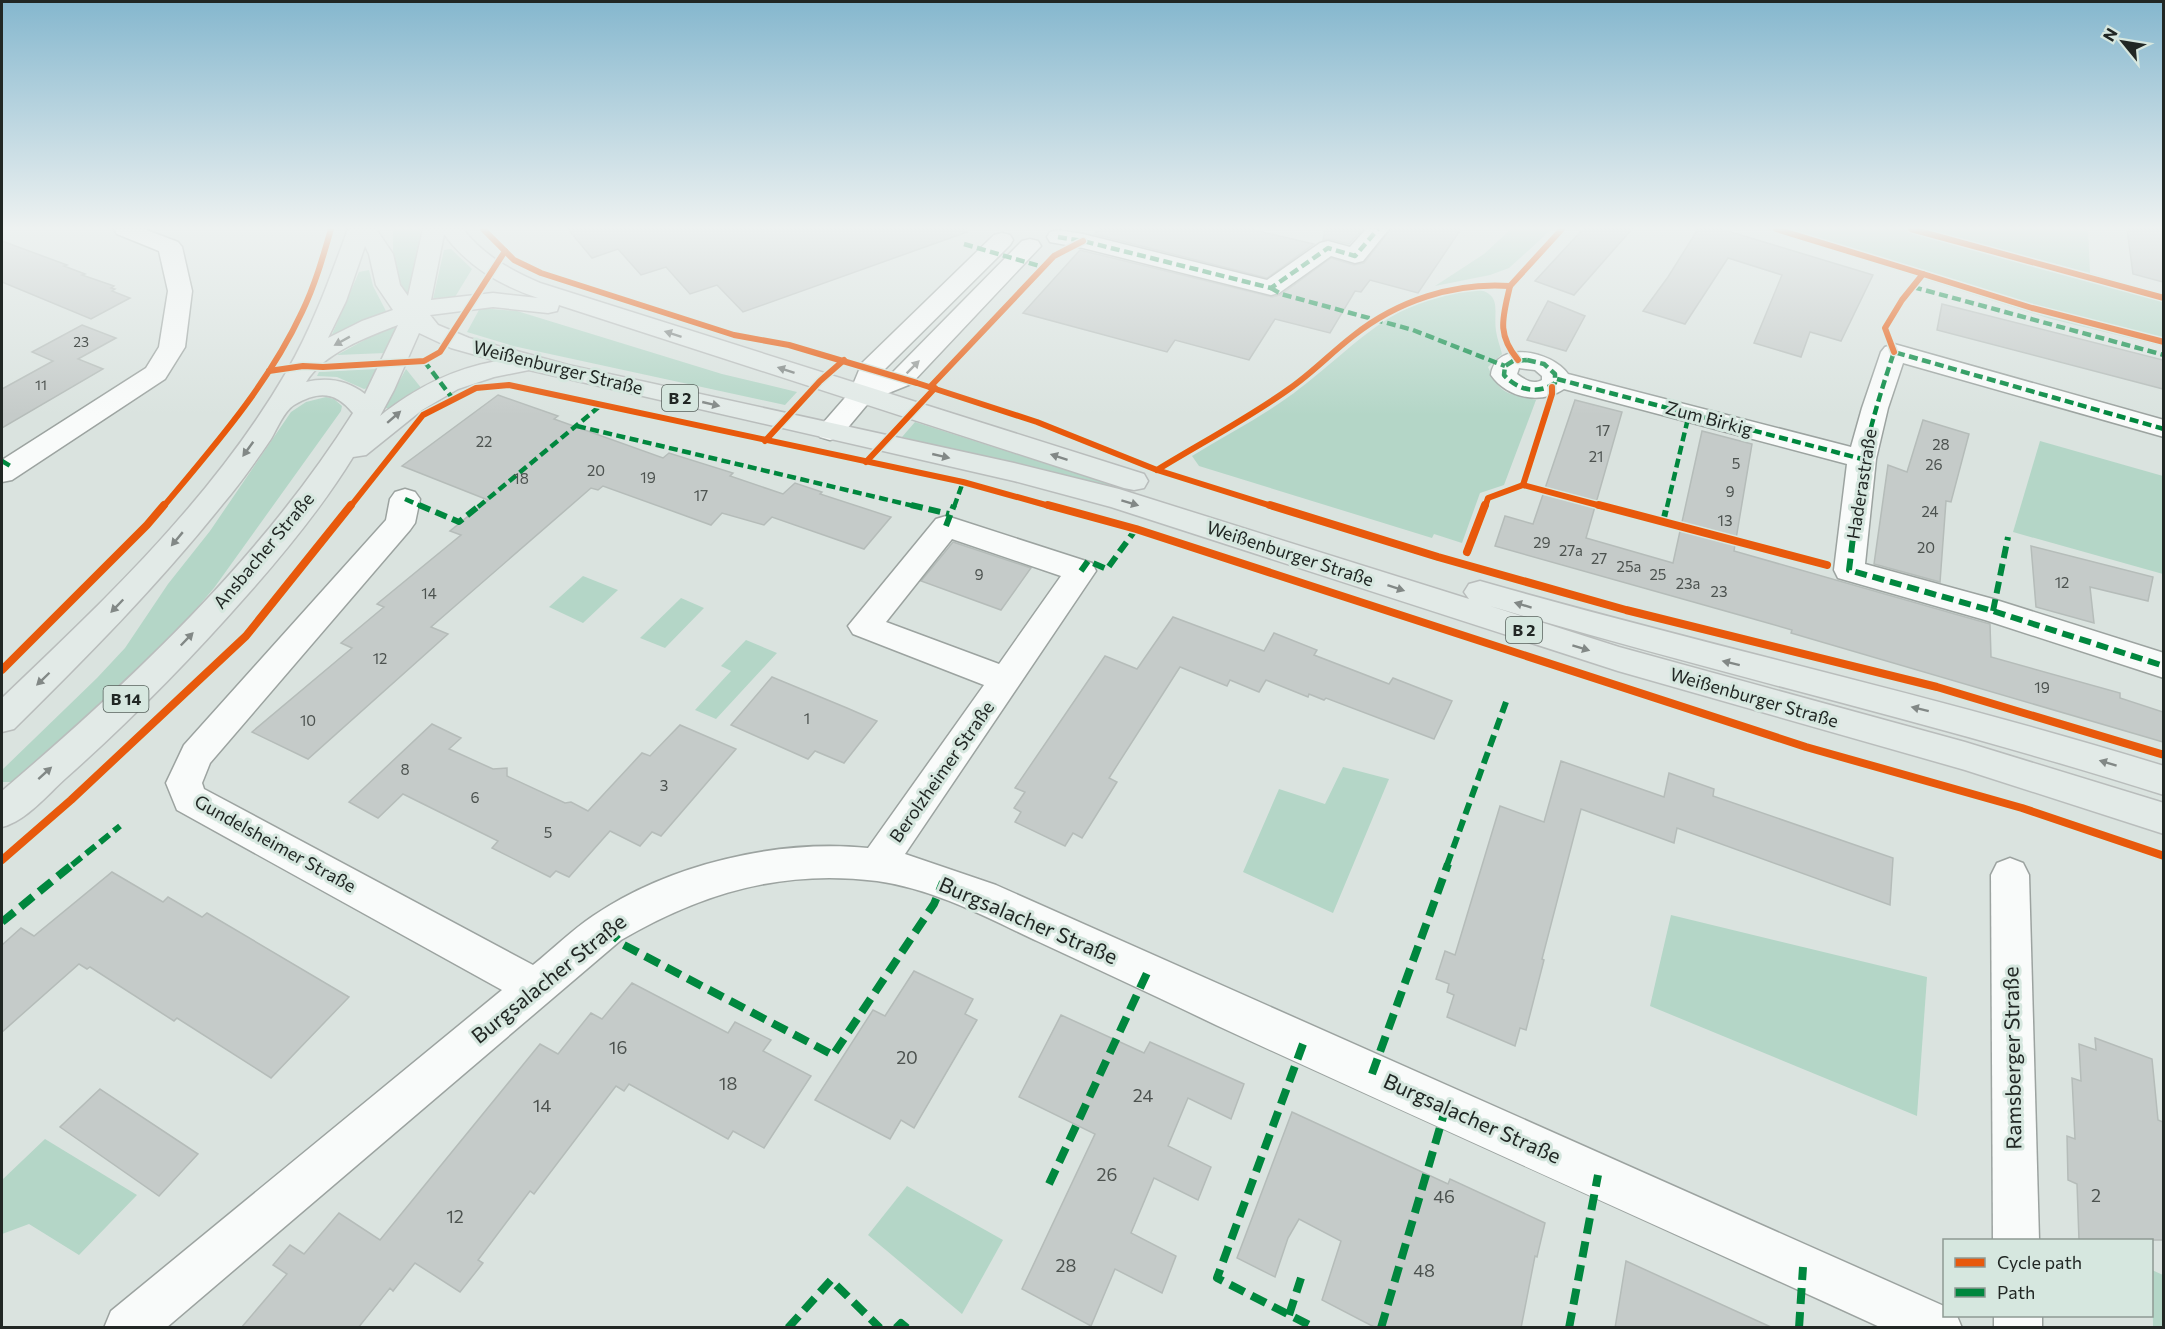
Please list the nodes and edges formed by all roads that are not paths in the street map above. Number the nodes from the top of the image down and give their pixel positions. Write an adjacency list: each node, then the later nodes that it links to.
1 (180, 291): 20 (street)
2 (339, 291): 11 (main road)
3 (391, 291): 9 (main road, B 2)
4 (421, 291): 9 (main road, Ansbacher Straße / B 14)
5 (541, 291): 8 (main road, Weißenburger Straße / B 2)
6 (944, 291): 13 (street)
7 (986, 291): 13 (street, one-way to 7)
8 (588, 307): 9 (main road); 13 (main road, Weißenburger Straße / B 2, one-way to 8)
9 (416, 312): 10 (main road, Weißenburger Straße / B 2); 11 (main road, one-way to 11); 15 (main road, Ansbacher Straße / B 14)
10 (531, 364): 17 (main road, Weißenburger Straße / B 2, one-way to 17); 19 (main road, one-way to 10)
11 (303, 366): 14 (main road)
12 (1557, 379): 18 (street, Zum Birkig)
13 (862, 394): 17 (street); 25 (main road, Weißenburger Straße / B 2, one-way to 13)
14 (281, 401): 15 (main road); 24 (main road, one-way to 24)
15 (368, 413): 19 (main road, Ansbacher Straße / B 14)
16 (2163, 429): 18 (street, Haderastraße)
17 (830, 431): 27 (main road, Weißenburger Straße / B 2, one-way to 27)
18 (1862, 459): 22 (street, Haderastraße)
19 (333, 467): 26 (main road, Ansbacher Straße / B 14, one-way to 19)
20 (2, 473)
21 (405, 499): 30 (street, Gundelsheimer Straße)
22 (2163, 666)
23 (1007, 680): 23 (street, Berolzheimer Straße); 28 (street, Berolzheimer Straße)
24 (2, 719)
25 (2163, 781)
26 (6, 806)
27 (2163, 819)
28 (877, 865): 30 (street, Burgsalacher Straße); 33 (street, Burgsalacher Straße)
29 (2010, 875): 31 (street, Ramsberger Straße)
30 (535, 987): 32 (street, Burgsalacher Straße)
31 (2016, 1239)
32 (128, 1328)
33 (1938, 1328)

